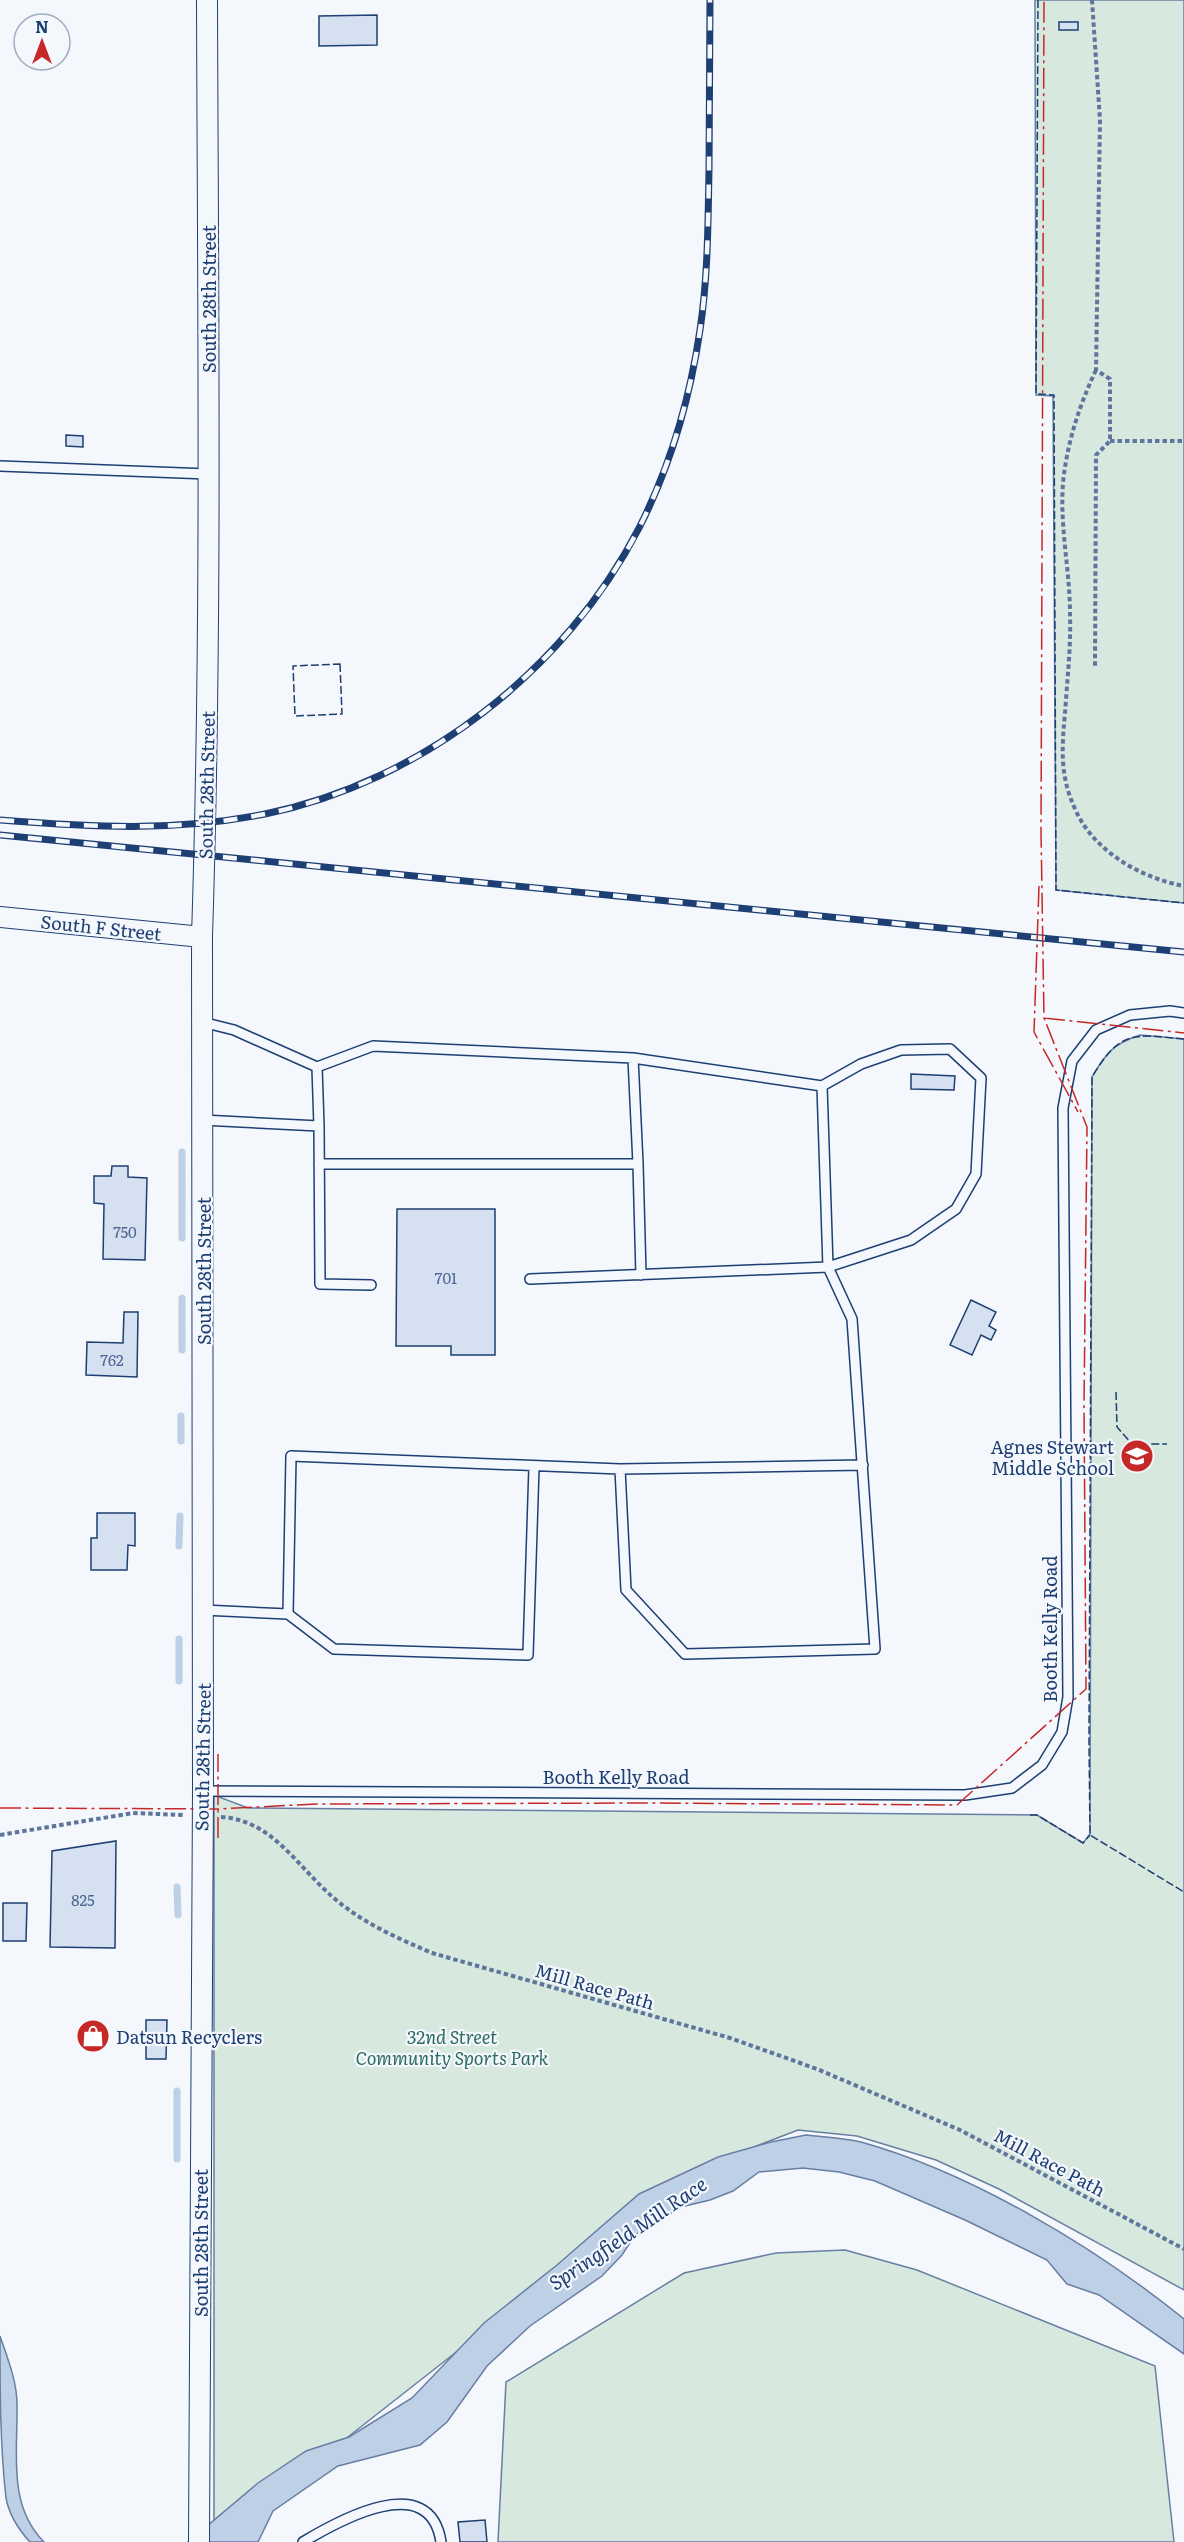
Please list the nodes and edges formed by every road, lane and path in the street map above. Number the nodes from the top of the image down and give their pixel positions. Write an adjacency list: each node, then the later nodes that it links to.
1 (207, 0): 7 (street, South 28th Street)
2 (1092, 0): 3 (path)
3 (1096, 370): 4 (path); 9 (path)
4 (1110, 441): 5 (path); 8 (path)
5 (1184, 441)
6 (0, 466): 7 (lane)
7 (208, 474): 11 (street, South 28th Street)
8 (1095, 667)
9 (1184, 886)
10 (0, 917): 11 (street, South F Street)
11 (202, 937): 13 (street, South 28th Street)
12 (1184, 1013): 30 (lane, Booth Kelly Road)
13 (202, 1022): 15 (lane); 17 (street, South 28th Street)
14 (633, 1058): 15 (lane); 16 (lane); 20 (lane)
15 (317, 1067): 18 (lane)
16 (822, 1086): 21 (lane); 21 (lane)
17 (202, 1120): 18 (lane); 28 (street, South 28th Street)
18 (319, 1126): 19 (lane)
19 (319, 1164): 20 (lane); 24 (lane)
20 (638, 1164): 22 (lane)
21 (828, 1267): 22 (lane); 25 (lane)
22 (641, 1275): 23 (lane)
23 (530, 1279)
24 (371, 1285)
25 (863, 1465): 27 (lane); 27 (lane)
26 (534, 1467): 27 (lane); 29 (lane); 29 (lane)
27 (620, 1469)
28 (203, 1610): 29 (lane); 30 (street, South 28th Street)
29 (288, 1614)
30 (203, 1791): 31 (street, South 28th Street)
31 (202, 1816): 32 (path, Mill Race Path); 33 (path, Mill Race Path); 34 (street, South 28th Street)
32 (0, 1835)
33 (1184, 2249)
34 (199, 2542)
35 (303, 2542): 36 (lane)
36 (441, 2542)

